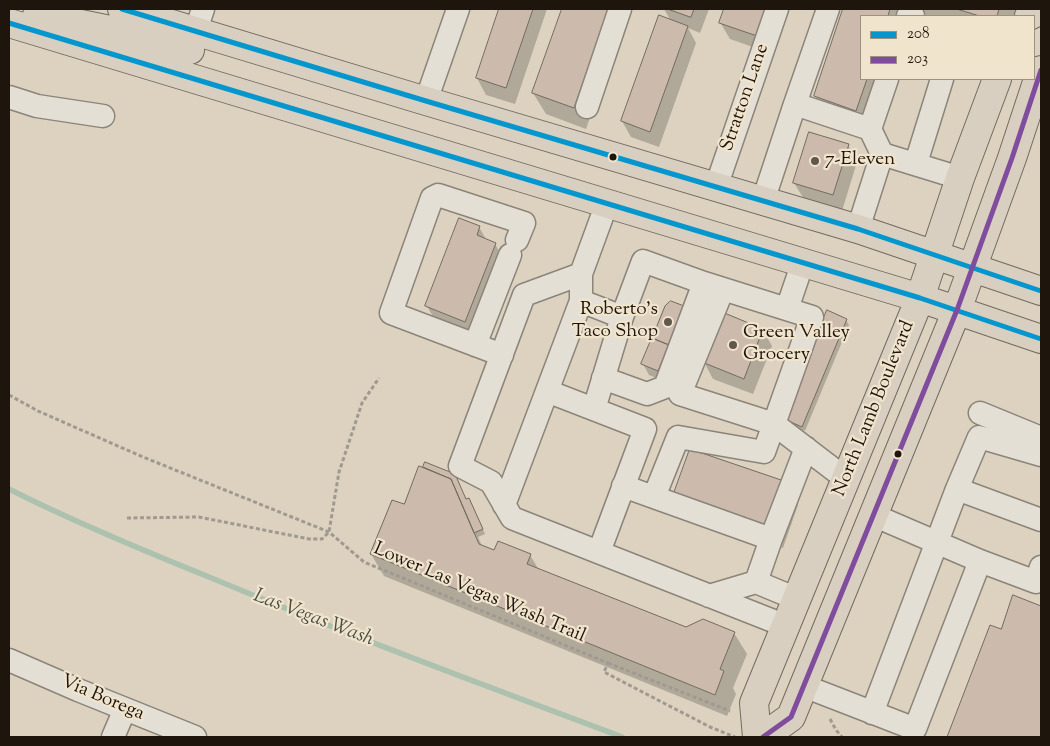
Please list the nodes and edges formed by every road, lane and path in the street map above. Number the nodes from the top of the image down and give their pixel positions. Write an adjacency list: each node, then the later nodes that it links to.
1 (122, 9): 8 (main road)
2 (458, 9): 15 (street)
3 (620, 9): 17 (street)
4 (777, 9): 23 (street, Stratton Lane)
5 (828, 9): 16 (street)
6 (9, 10): 8 (main road)
7 (9, 23): 10 (main road)
8 (196, 30): 10 (street); 15 (main road)
9 (1041, 70): 29 (main road, North Lamb Boulevard)
10 (181, 75): 25 (main road)
11 (887, 80): 19 (street)
12 (942, 80): 21 (street)
13 (997, 80): 22 (main road, North Lamb Boulevard)
14 (9, 97): 18 (street)
15 (426, 101): 23 (main road)
16 (795, 104): 19 (street); 24 (street)
17 (587, 107)
18 (103, 116)
19 (870, 129): 20 (street)
20 (882, 154): 21 (street); 26 (street)
21 (916, 164): 22 (street)
22 (960, 178): 27 (main road, North Lamb Boulevard)
23 (716, 186): 24 (main road)
24 (763, 201): 26 (main road)
25 (607, 203): 28 (main road); 30 (street)
26 (858, 229): 27 (main road)
27 (935, 254): 29 (main road); 33 (main road, North Lamb Boulevard)
28 (803, 262): 33 (main road); 35 (street)
29 (973, 267): 32 (main road); 36 (main road, North Lamb Boulevard)
30 (581, 274): 34 (street); 40 (street)
31 (713, 286): 35 (street); 37 (street); 42 (street); 47 (street)
32 (1041, 291)
33 (920, 298): 36 (main road); 51 (main road, North Lamb Boulevard)
34 (581, 301): 37 (street); 43 (street)
35 (787, 309): 47 (street)
36 (957, 310): 38 (main road); 56 (main road, North Lamb Boulevard)
37 (622, 317): 42 (street)
38 (1041, 339)
39 (475, 345): 39 (street); 40 (street)
40 (502, 355): 55 (street)
41 (379, 378): 59 (path)
42 (603, 378): 45 (street)
43 (547, 391): 45 (street); 55 (street)
44 (9, 395): 59 (path, Lower Las Vegas Wash Trail)
45 (594, 409): 52 (street)
46 (980, 413): 48 (street)
47 (774, 424): 49 (street); 54 (street)
48 (1041, 438)
49 (806, 448): 51 (street); 60 (street)
50 (1041, 455): 53 (street)
51 (846, 479): 67 (main road, North Lamb Boulevard)
52 (623, 486): 54 (street); 62 (street)
53 (957, 489): 58 (street); 61 (street)
54 (654, 497): 60 (street)
55 (504, 505): 62 (street)
56 (873, 515): 61 (street); 71 (main road, North Lamb Boulevard)
57 (127, 518): 59 (path)
58 (1041, 520)
59 (329, 532): 70 (path, Lower Las Vegas Wash Trail)
60 (771, 539): 65 (street)
61 (937, 542): 63 (street); 74 (street)
62 (599, 552): 66 (street)
63 (980, 560): 64 (street); 74 (street)
64 (1041, 567)
65 (756, 582): 66 (street); 67 (street)
66 (709, 596): 68 (street)
67 (797, 599): 68 (main road, North Lamb Boulevard); 75 (main road)
68 (786, 626): 72 (main road, North Lamb Boulevard)
69 (9, 660): 73 (street, Via Borega)
70 (608, 663): 72 (path, Lower Las Vegas Wash Trail); 79 (path)
71 (804, 686): 74 (street); 75 (main road, North Lamb Boulevard)
72 (742, 707): 80 (main road, North Lamb Boulevard)
73 (125, 709): 77 (street); 78 (street, Via Borega)
74 (872, 713)
75 (791, 717): 81 (main road)
76 (830, 717): 82 (path)
77 (113, 737)
78 (195, 737)
79 (737, 737)
80 (757, 737)
81 (763, 737)
82 (842, 737)

